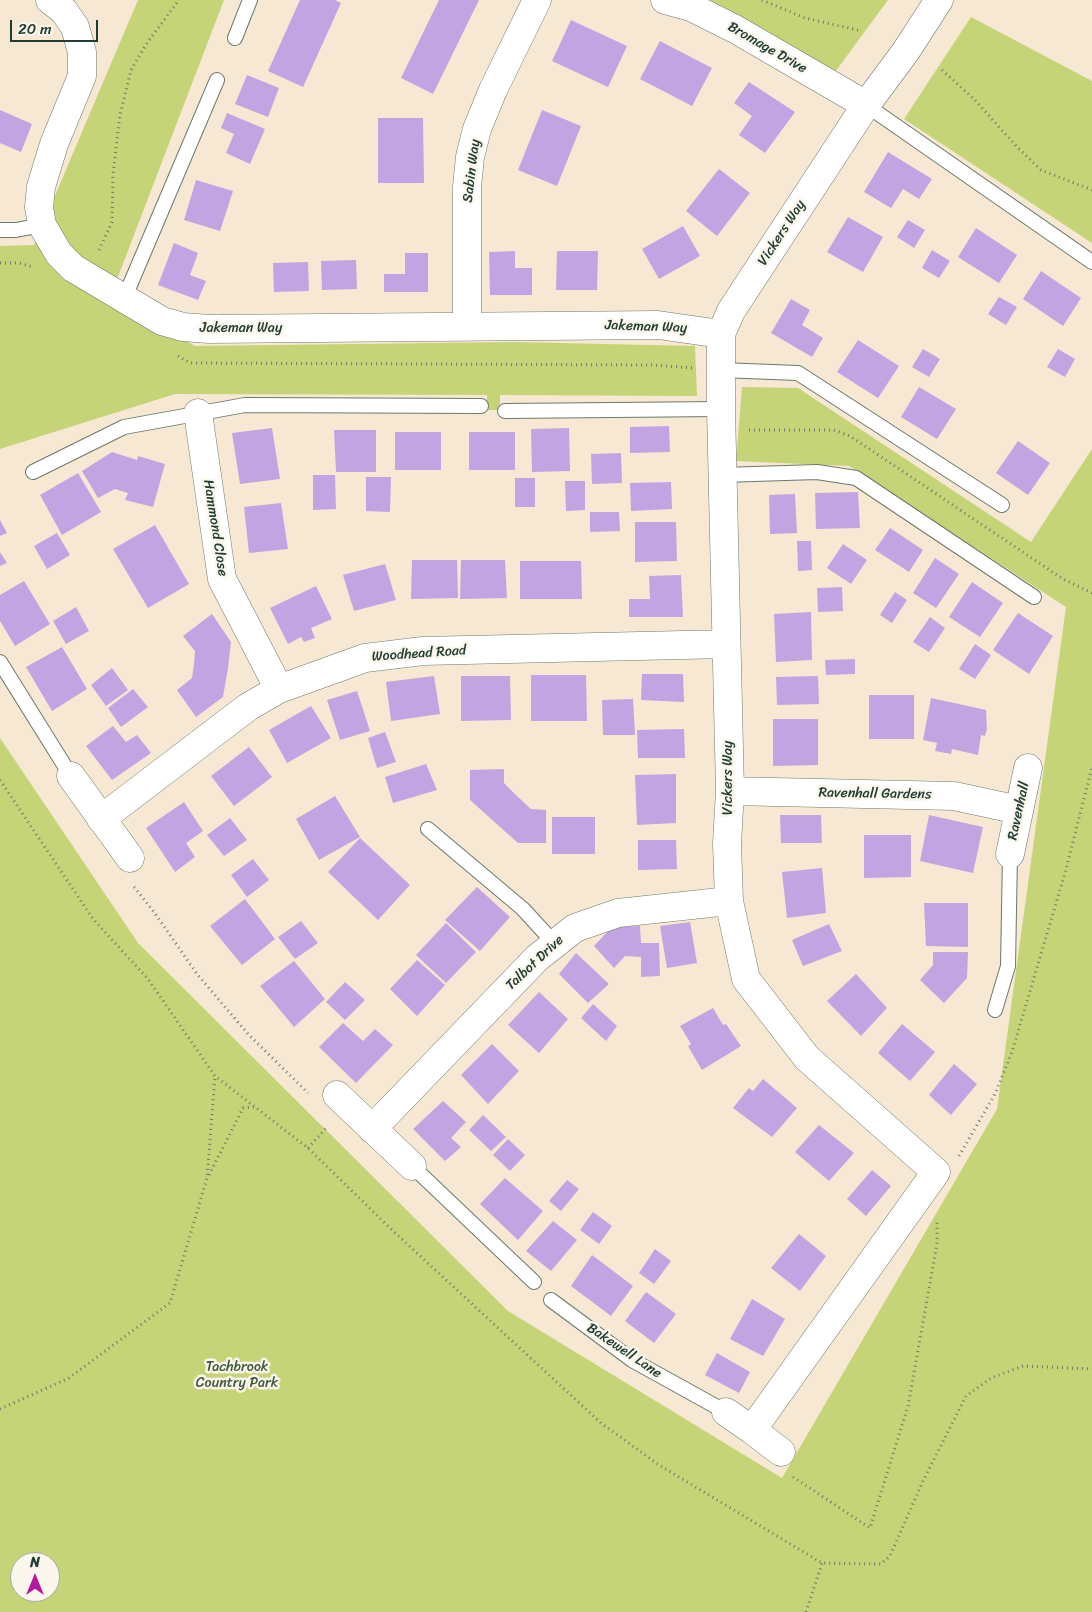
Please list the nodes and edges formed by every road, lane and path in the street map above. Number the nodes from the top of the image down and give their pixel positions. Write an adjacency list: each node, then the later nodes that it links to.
1 (50, 0): 14 (street, Jakeman Way)
2 (178, 0): 17 (path)
3 (250, 0): 9 (lane)
4 (537, 0): 19 (street, Sabin Way)
5 (665, 0): 12 (street, Bromage Drive)
6 (762, 0): 8 (path)
7 (939, 0): 12 (street, Vickers Way)
8 (862, 31)
9 (235, 38)
10 (942, 70): 13 (path)
11 (217, 80): 18 (lane)
12 (866, 105): 16 (lane); 20 (street, Vickers Way)
13 (1092, 190)
14 (42, 225): 15 (lane); 17 (street, Jakeman Way)
15 (0, 230)
16 (1092, 262)
17 (87, 277): 18 (street, Jakeman Way)
18 (124, 299): 19 (street, Jakeman Way)
19 (467, 325): 20 (street, Jakeman Way)
20 (721, 334): 22 (street, Vickers Way)
21 (173, 354): 22 (path)
22 (720, 370): 24 (street, Vickers Way); 29 (lane)
23 (482, 406): 26 (lane)
24 (721, 409): 25 (lane); 28 (street, Vickers Way)
25 (504, 411)
26 (198, 414): 27 (lane); 33 (street, Hammond Close)
27 (33, 472)
28 (722, 475): 30 (lane); 31 (street, Vickers Way)
29 (1002, 505)
30 (1034, 597)
31 (726, 644): 33 (street, Woodhead Road); 37 (street, Vickers Way)
32 (0, 662): 36 (lane)
33 (279, 689): 39 (street, Woodhead Road)
34 (1092, 767): 51 (path)
35 (1028, 768): 38 (street, Ravenhall)
36 (71, 776): 39 (street)
37 (730, 791): 38 (street, Ravenhall Gardens); 43 (street, Vickers Way)
38 (1019, 810): 41 (street, Ravenhall)
39 (101, 818): 42 (street)
40 (428, 829): 44 (lane)
41 (1010, 854): 45 (lane)
42 (130, 870): 47 (path)
43 (729, 900): 44 (street, Talbot Drive); 59 (street, Vickers Way)
44 (554, 944): 49 (street, Talbot Drive)
45 (995, 1010)
46 (215, 1076): 53 (path)
47 (328, 1104): 49 (street); 50 (path)
48 (255, 1107): 53 (path)
49 (372, 1129): 52 (street)
50 (308, 1148)
51 (958, 1158)
52 (412, 1166): 55 (lane)
53 (207, 1178): 57 (path)
54 (937, 1218): 60 (path)
55 (534, 1282)
56 (551, 1300): 58 (lane, Bakewell Lane)
57 (0, 1409)
58 (726, 1412): 59 (street)
59 (752, 1430): 60 (street)
60 (784, 1463)
61 (822, 1563): 62 (path)
62 (806, 1612)

